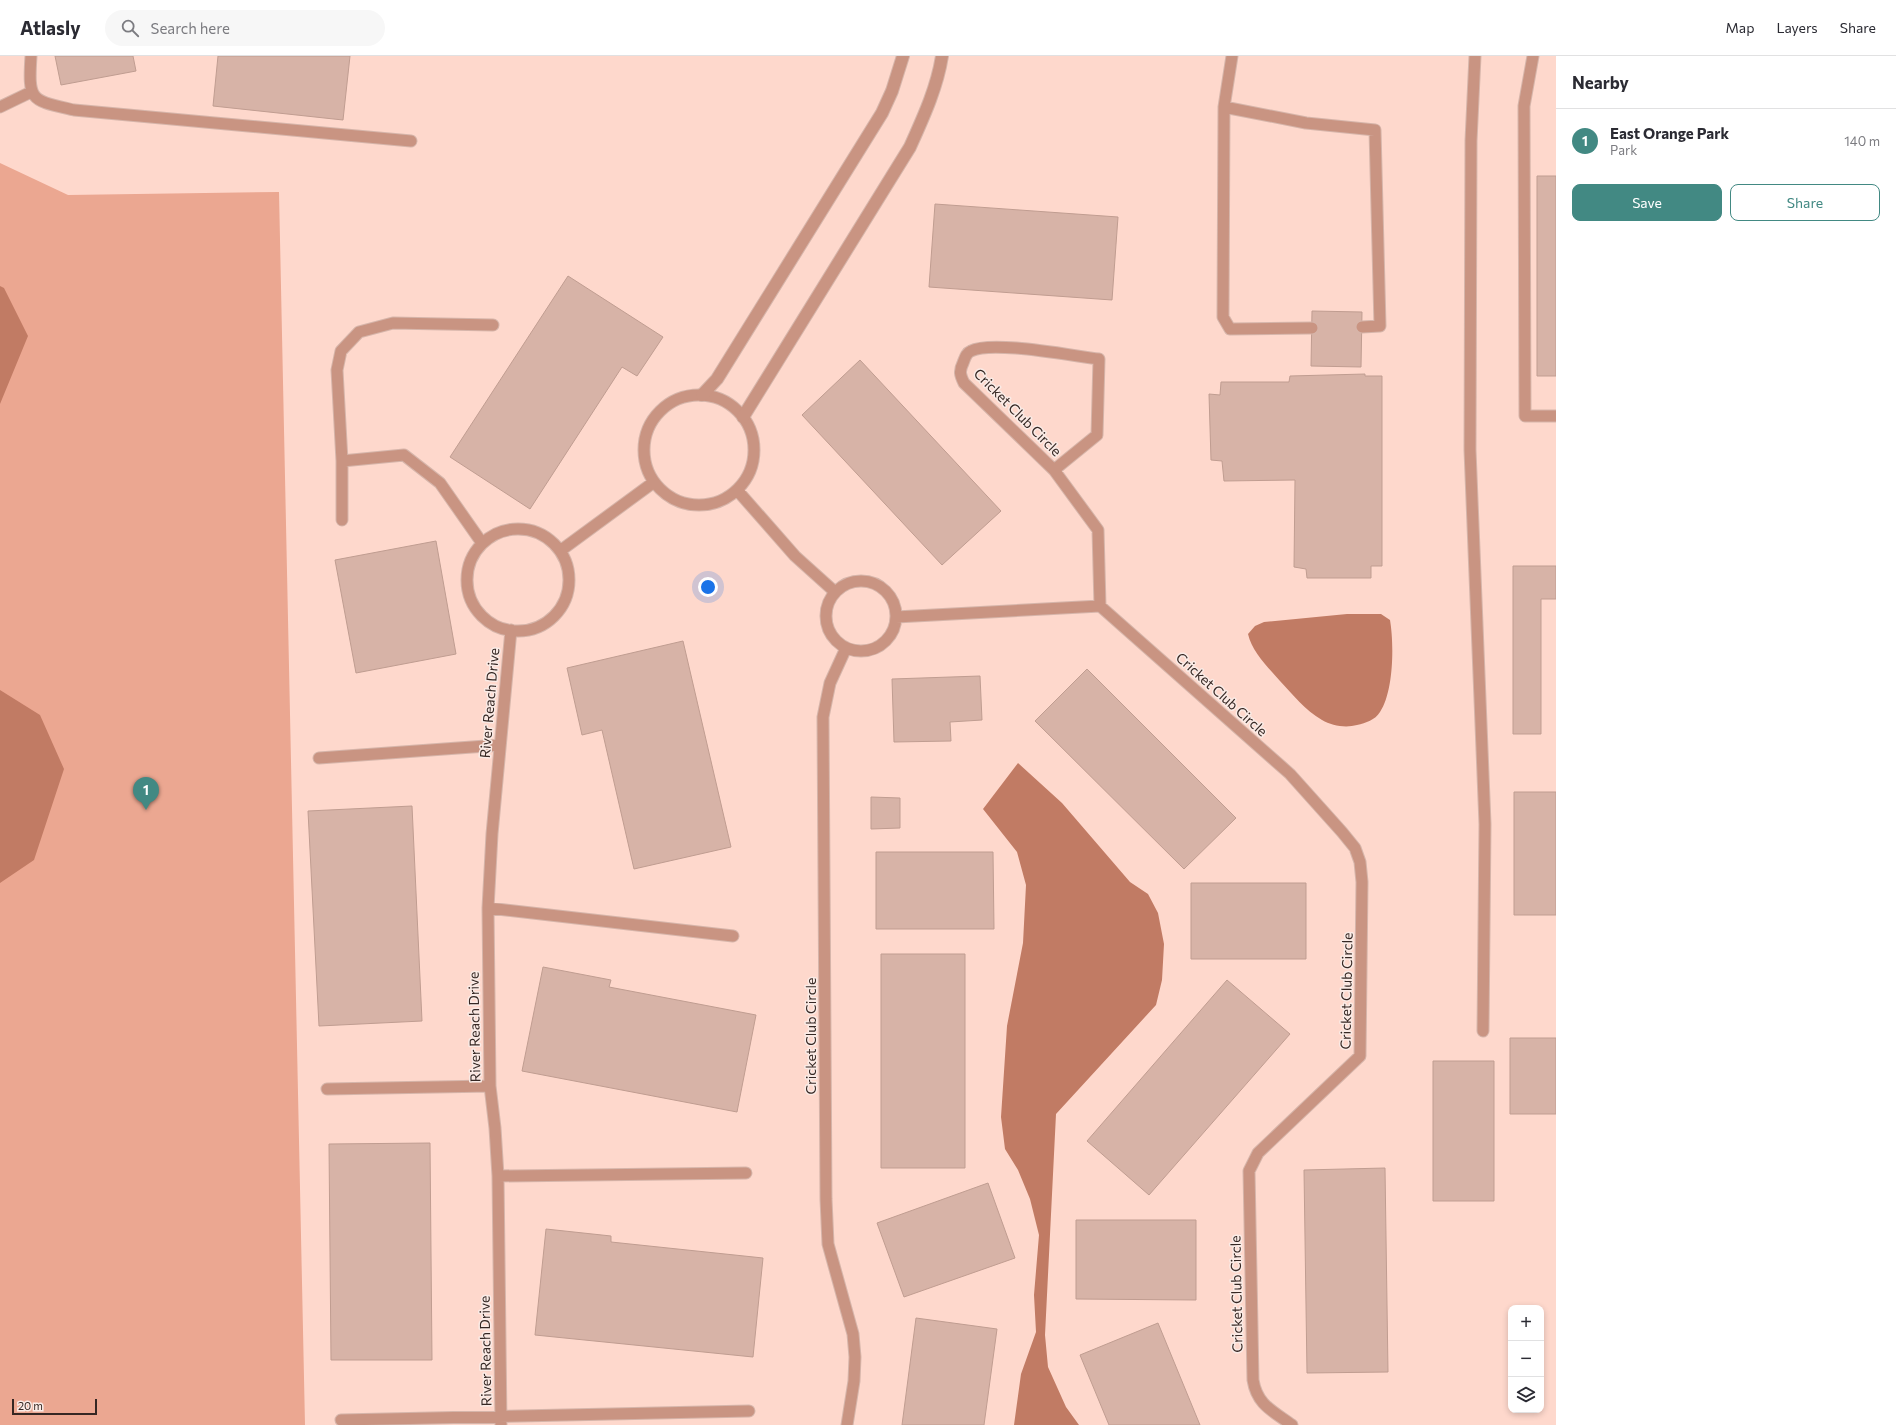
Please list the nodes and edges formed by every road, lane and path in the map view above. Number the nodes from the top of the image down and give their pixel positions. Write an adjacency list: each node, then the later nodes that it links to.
1 (31, 56): 7 (lane)
2 (903, 56): 14 (street)
3 (942, 56): 16 (street)
4 (1232, 56): 9 (lane)
5 (1475, 56): 33 (lane)
6 (1533, 56): 15 (lane)
7 (31, 92): 8 (lane); 10 (lane)
8 (0, 107)
9 (1224, 107): 12 (lane); 13 (lane)
10 (411, 141)
11 (493, 325): 17 (lane)
12 (1362, 327)
13 (1312, 328)
14 (702, 395): 16 (lane); 19 (lane)
15 (1556, 416)
16 (743, 417): 20 (lane)
17 (342, 461): 21 (lane); 22 (lane)
18 (1054, 470): 18 (lane, Cricket Club Circle); 25 (lane, Cricket Club Circle)
19 (654, 482): 20 (lane); 23 (lane)
20 (737, 490): 24 (lane)
21 (342, 520)
22 (482, 543): 23 (lane); 27 (lane)
23 (560, 551): 27 (lane)
24 (835, 592): 26 (lane); 28 (lane)
25 (1100, 606): 26 (lane); 42 (lane, Cricket Club Circle)
26 (896, 617): 28 (lane)
27 (511, 630): 29 (lane, River Reach Drive)
28 (846, 648): 41 (lane, Cricket Club Circle)
29 (500, 745): 30 (lane); 31 (lane, River Reach Drive)
30 (319, 758)
31 (488, 908): 32 (lane); 34 (lane, River Reach Drive)
32 (733, 936)
33 (1483, 1031)
34 (490, 1086): 35 (lane); 37 (lane, River Reach Drive)
35 (326, 1089)
36 (746, 1173): 37 (lane)
37 (498, 1176): 40 (lane, River Reach Drive)
38 (749, 1410): 40 (lane)
39 (341, 1420): 40 (lane)
40 (501, 1420)
41 (847, 1425)
42 (1292, 1425)

